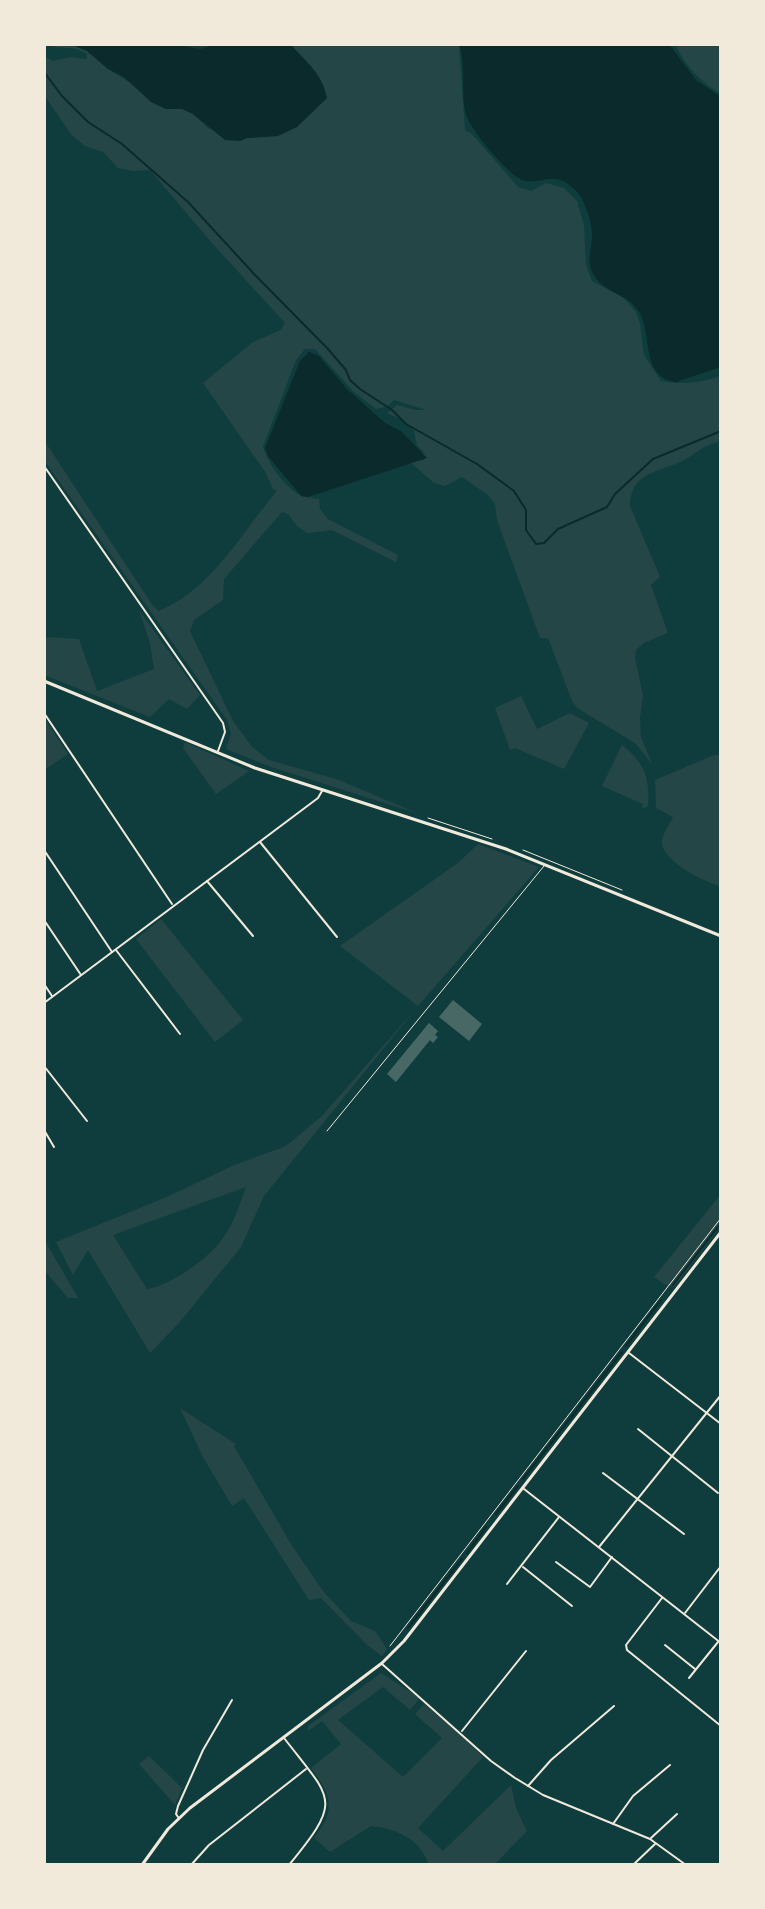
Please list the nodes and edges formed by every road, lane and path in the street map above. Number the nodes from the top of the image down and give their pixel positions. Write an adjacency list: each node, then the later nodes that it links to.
1 (44, 466): 4 (street)
2 (44, 681): 4 (street)
3 (44, 713): 10 (street)
4 (217, 753): 5 (street)
5 (323, 790): 6 (street); 8 (street)
6 (260, 841): 9 (street); 14 (street)
7 (44, 850): 16 (street)
8 (545, 864): 13 (street); 25 (lane)
9 (206, 880): 10 (street); 12 (street)
10 (172, 905): 15 (street)
11 (44, 920): 17 (street)
12 (253, 936)
13 (721, 936)
14 (337, 937)
15 (116, 949): 16 (street); 21 (street)
16 (112, 952): 17 (street)
17 (81, 976): 19 (street)
18 (44, 984): 19 (street)
19 (53, 997): 20 (street)
20 (44, 1003)
21 (180, 1034)
22 (44, 1066): 23 (street)
23 (87, 1121)
24 (44, 1130): 26 (street)
25 (327, 1131)
26 (54, 1147)
27 (721, 1218): 52 (path)
28 (721, 1232): 29 (street)
29 (628, 1353): 31 (street); 36 (street)
30 (721, 1395): 31 (street)
31 (707, 1413): 32 (street); 34 (street)
32 (721, 1424)
33 (638, 1429): 34 (street)
34 (671, 1456): 37 (street); 38 (street)
35 (603, 1473): 38 (street)
36 (523, 1488): 39 (street); 54 (street)
37 (718, 1493)
38 (637, 1500): 40 (street); 41 (street)
39 (559, 1516): 41 (street); 44 (street)
40 (684, 1534)
41 (599, 1547): 42 (street)
42 (612, 1557): 43 (street); 47 (street)
43 (556, 1562)
44 (521, 1566): 46 (street); 48 (street)
45 (721, 1566): 49 (street)
46 (507, 1584)
47 (662, 1597): 49 (street); 59 (street)
48 (572, 1606)
49 (684, 1614): 50 (street)
50 (720, 1642): 55 (street)
51 (665, 1645): 55 (street)
52 (390, 1650)
53 (526, 1651): 60 (street)
54 (382, 1663): 60 (street); 61 (street)
55 (696, 1670): 56 (street)
56 (689, 1678)
57 (232, 1700): 66 (street)
58 (614, 1706): 64 (street)
59 (721, 1726)
60 (461, 1732): 64 (street)
61 (283, 1737): 63 (street); 66 (street)
62 (670, 1765): 67 (street)
63 (307, 1768): 71 (street); 72 (street)
64 (528, 1786): 67 (street)
65 (677, 1814): 68 (street)
66 (179, 1818): 70 (street)
67 (613, 1824): 68 (street)
68 (650, 1839): 69 (street)
69 (655, 1843): 73 (street); 74 (street)
70 (142, 1865)
71 (191, 1865)
72 (289, 1865)
73 (633, 1865)
74 (686, 1865)

